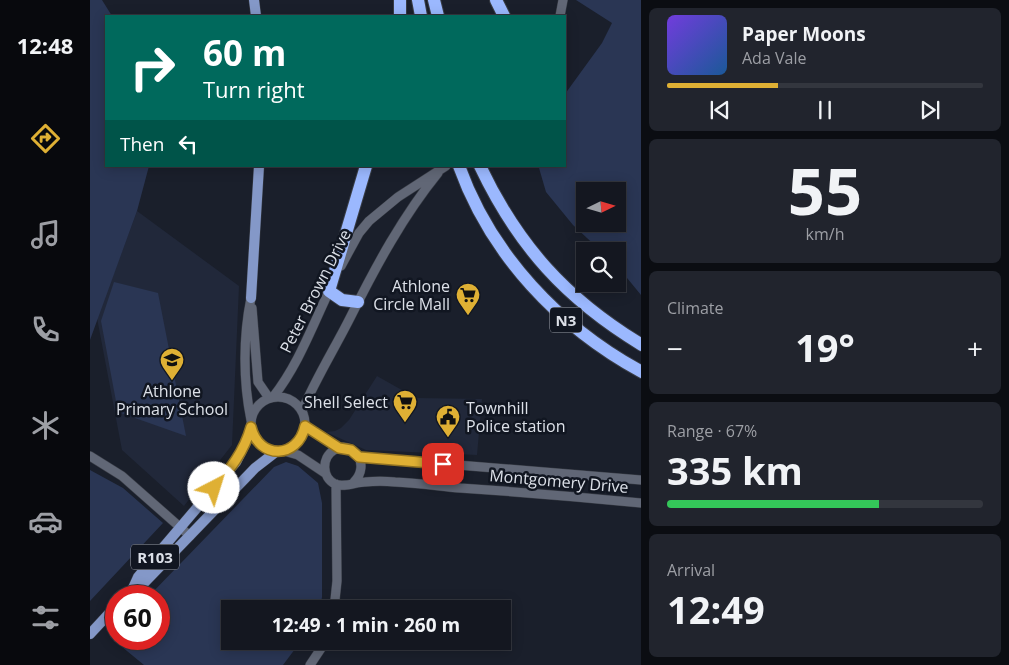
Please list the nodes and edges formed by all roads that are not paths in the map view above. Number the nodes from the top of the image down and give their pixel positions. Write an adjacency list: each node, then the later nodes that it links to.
1 (254, 0): 7 (main road)
2 (400, 0): 8 (highway)
3 (418, 0): 9 (highway)
4 (434, 0): 10 (highway)
5 (496, 0): 11 (highway)
6 (563, 0): 12 (street)
7 (256, 15)
8 (400, 15)
9 (421, 15)
10 (438, 15)
11 (504, 15)
12 (560, 15)
13 (259, 167): 19 (main road, R103)
14 (366, 167): 18 (highway)
15 (459, 167): 22 (highway, N3)
16 (480, 167): 21 (highway, N3)
17 (443, 169): 18 (street, Peter Brown Drive); 20 (street, Peter Brown Drive)
18 (329, 291): 20 (highway); 23 (street, Peter Brown Drive)
19 (251, 298): 23 (street, R103); 25 (street, R103)
20 (358, 302): 24 (street, Peter Brown Drive)
21 (641, 344)
22 (641, 371)
23 (271, 398): 24 (street); 25 (street, R103)
24 (302, 411): 26 (street)
25 (251, 424): 28 (street, R103); 39 (main road, R103)
26 (305, 426): 27 (street); 28 (street, R103)
27 (339, 448): 30 (street); 32 (street)
28 (280, 451): 32 (street); 40 (main road, R103)
29 (90, 456): 39 (street)
30 (359, 457): 31 (street, Montgomery Drive); 35 (street)
31 (443, 464): 33 (street, Montgomery Drive); 36 (street)
32 (325, 473): 34 (street)
33 (641, 480)
34 (336, 484): 35 (street); 38 (street)
35 (351, 484): 36 (street, Montgomery Drive); 38 (street)
36 (441, 486): 37 (street, Montgomery Drive)
37 (641, 503)
38 (337, 505): 43 (street)
39 (181, 528): 40 (street); 41 (main road, R103)
40 (190, 536): 42 (main road, R103)
41 (134, 585)
42 (139, 585)
43 (335, 600)
44 (105, 618): 45 (main road)
45 (90, 634)
46 (320, 650): 47 (street)
47 (310, 665)

